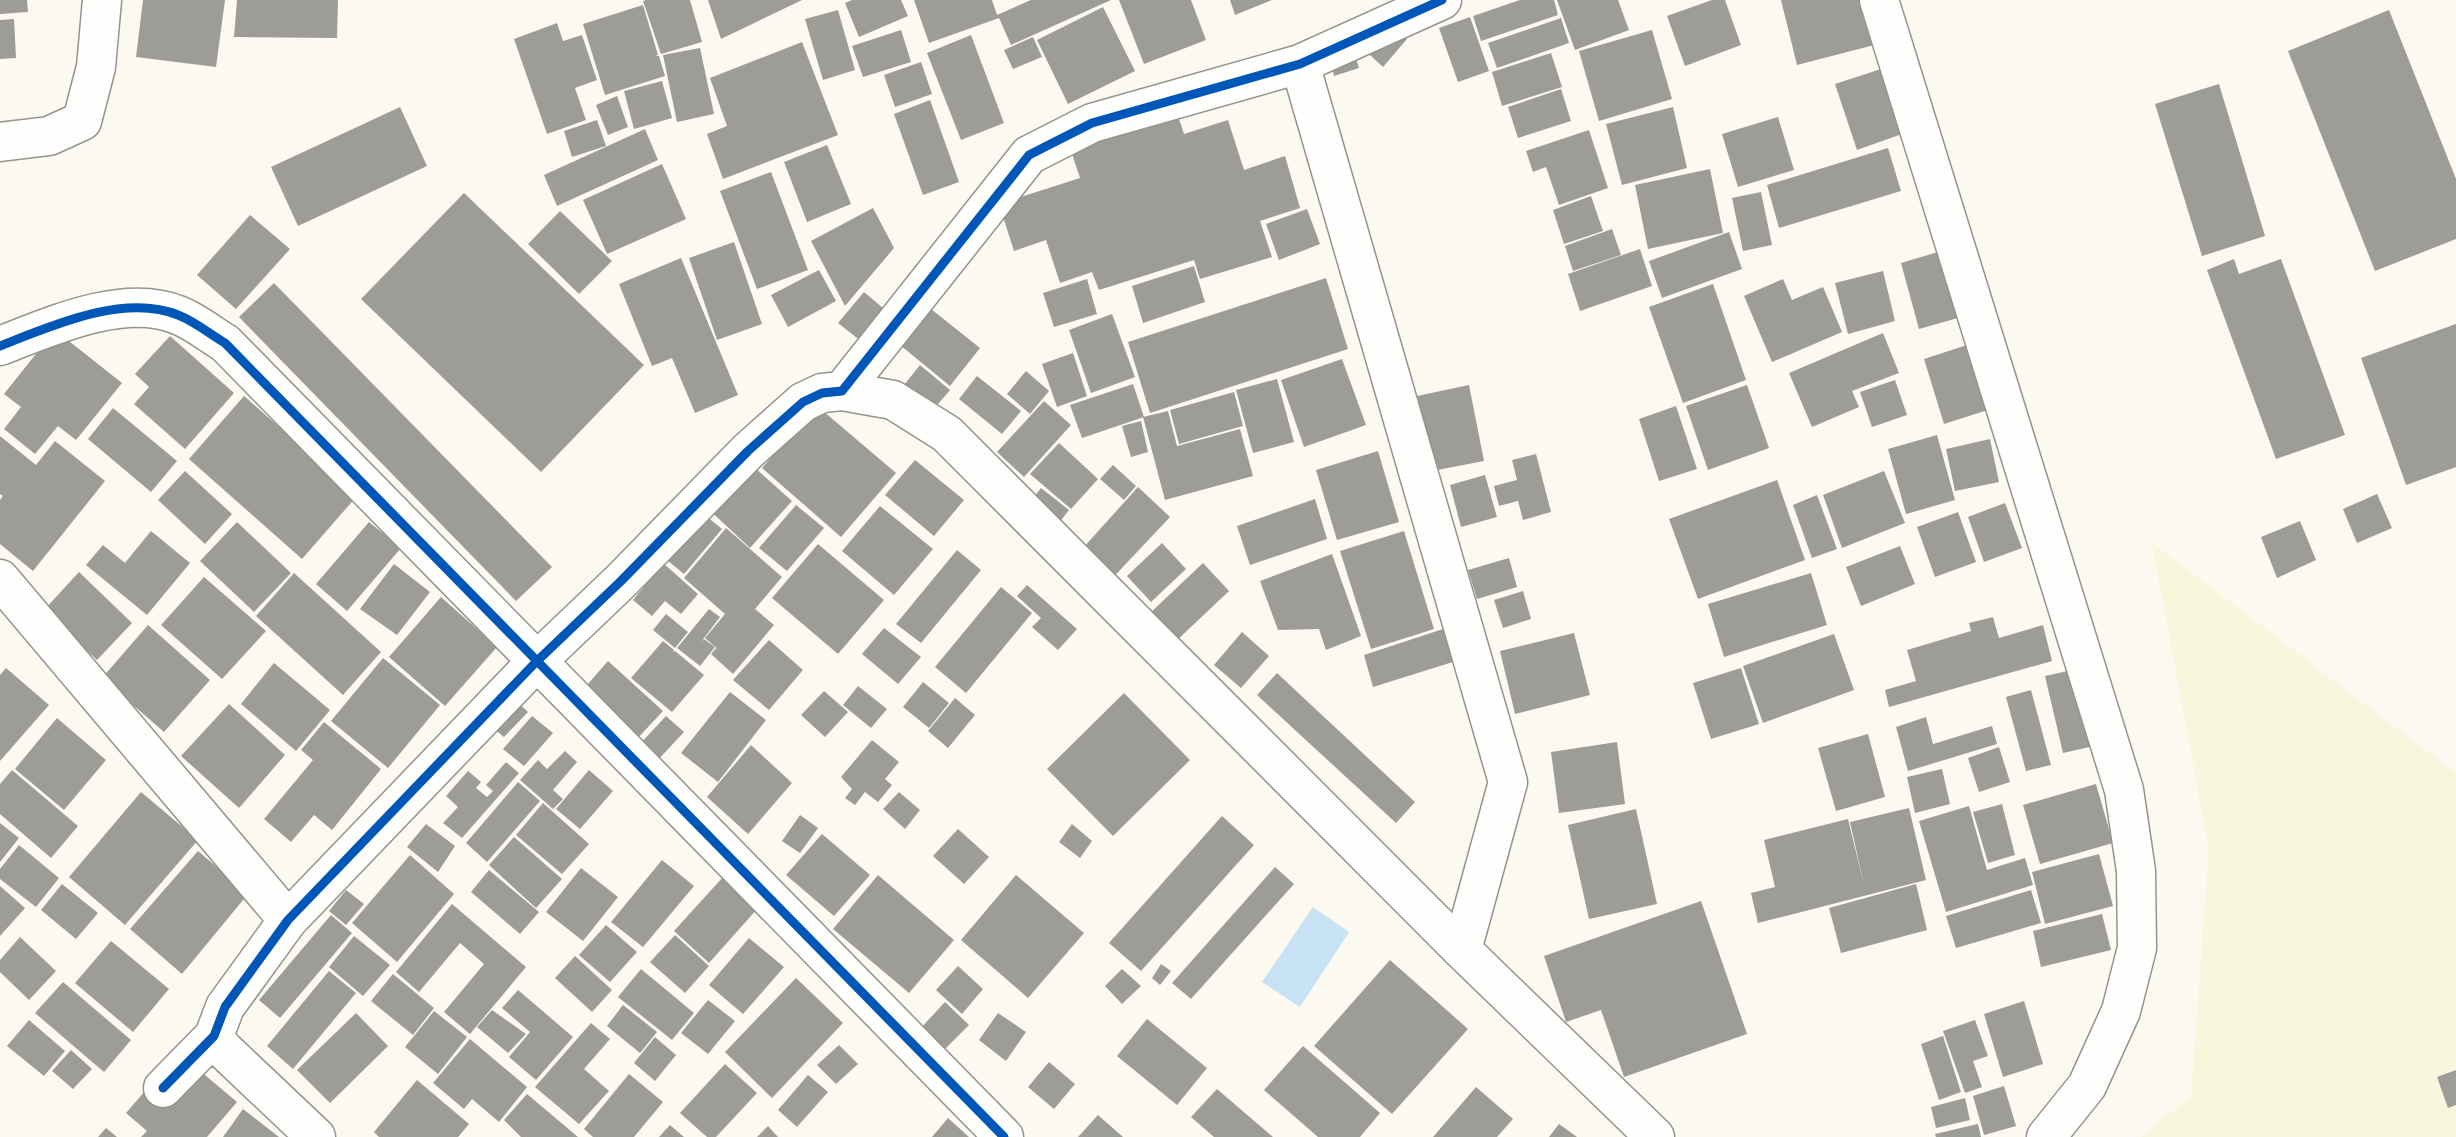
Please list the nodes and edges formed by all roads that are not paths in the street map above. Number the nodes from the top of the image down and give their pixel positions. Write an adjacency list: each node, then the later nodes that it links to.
1 (102, 0): 5 (street)
2 (1442, 0): 4 (street)
3 (1879, 0): 17 (street)
4 (1300, 64): 7 (street); 11 (street)
5 (0, 142)
6 (0, 346): 9 (street)
7 (842, 391): 9 (street); 11 (street)
8 (0, 579): 10 (street)
9 (536, 662): 10 (street); 15 (street)
10 (288, 920): 12 (street)
11 (1462, 950): 16 (street)
12 (214, 1036): 13 (street); 14 (street)
13 (163, 1088)
14 (316, 1137)
15 (1004, 1137)
16 (1655, 1137)
17 (2046, 1137)

